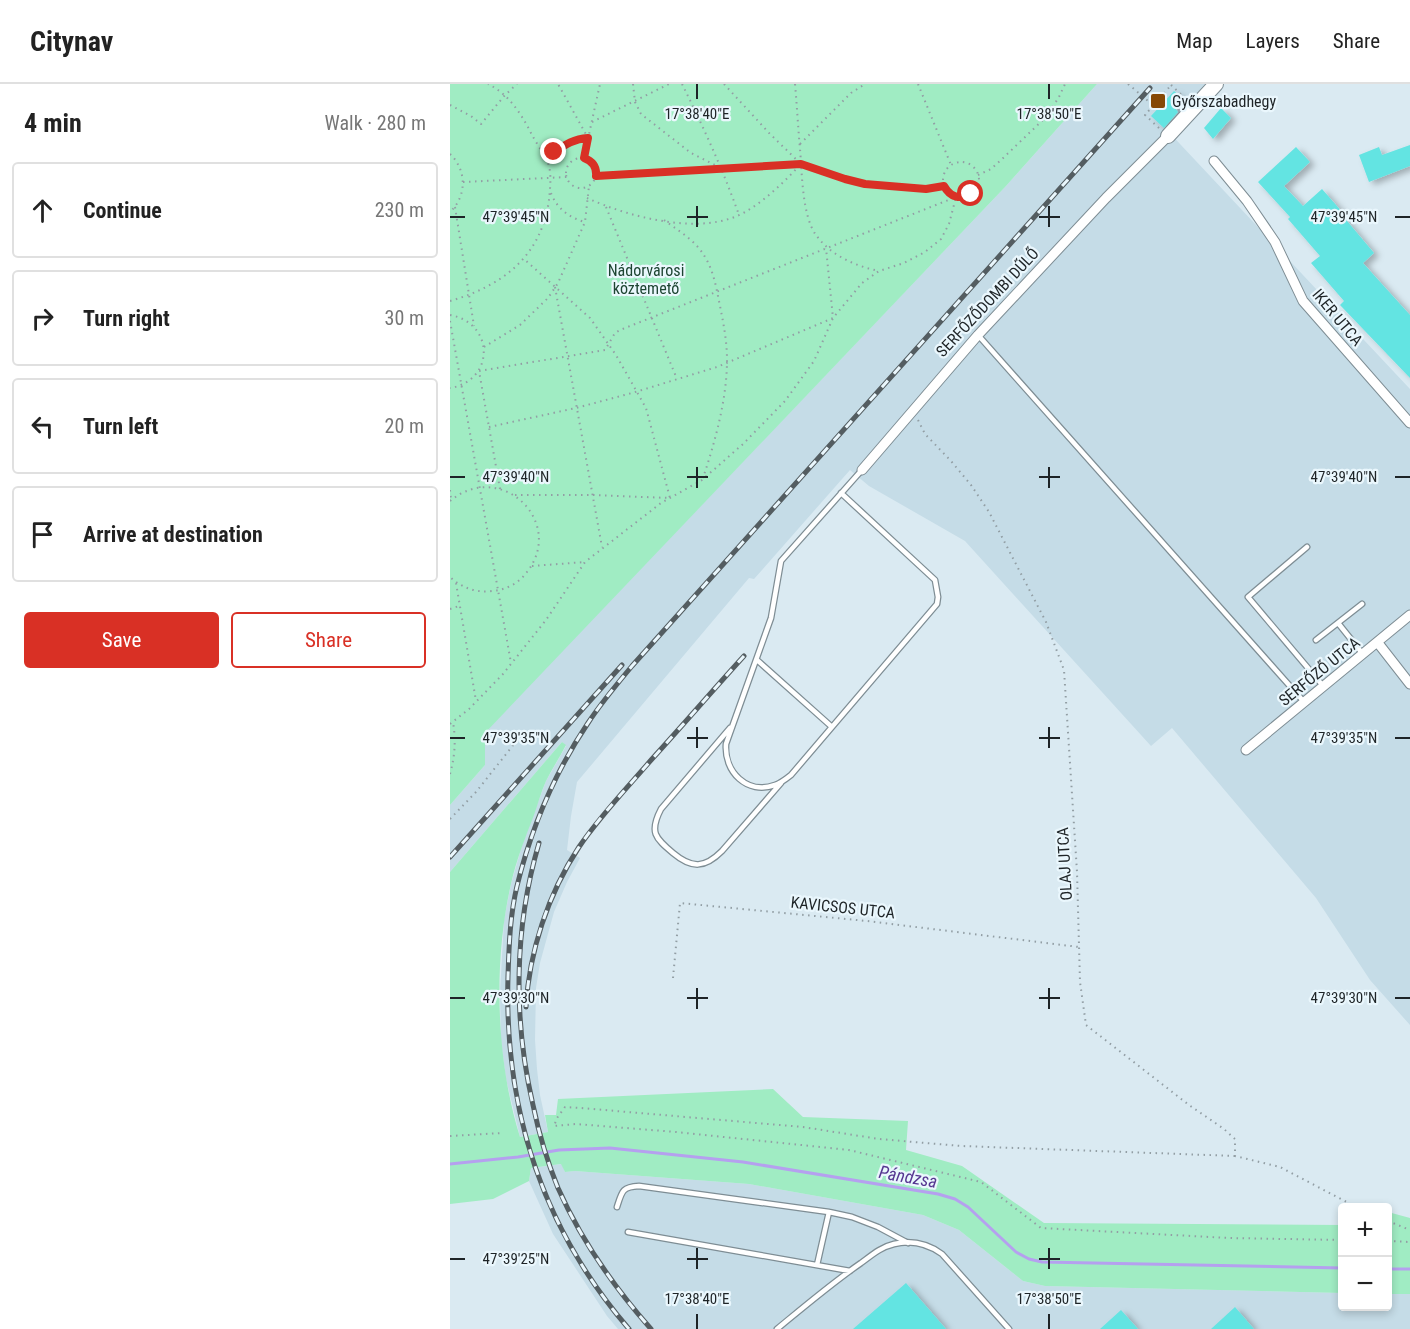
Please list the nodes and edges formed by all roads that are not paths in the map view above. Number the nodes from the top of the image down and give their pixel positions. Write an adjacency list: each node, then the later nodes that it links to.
1 (1216, 84): 2 (street, SERFŐZŐDOMBI DŰLŐ)
2 (1168, 136): 4 (street, SERFŐZŐDOMBI DŰLŐ)
3 (1214, 161): 5 (street, IKER UTCA)
4 (978, 334): 6 (street, SERFŐZŐDOMBI DŰLŐ); 18 (lane)
5 (1410, 423)
6 (862, 470): 7 (lane)
7 (841, 493): 15 (lane); 20 (lane)
8 (1307, 547): 17 (lane)
9 (1362, 604): 11 (lane)
10 (1410, 615): 13 (street, SERFŐZŐ UTCA)
11 (1338, 623): 12 (lane); 14 (lane)
12 (1316, 640)
13 (1378, 643): 14 (street, SERFŐZŐ UTCA); 16 (street)
14 (1363, 655): 17 (street, SERFŐZŐ UTCA)
15 (757, 660): 19 (lane); 20 (lane)
16 (1410, 684)
17 (1324, 687): 18 (street, SERFŐZŐ UTCA)
18 (1305, 702): 21 (street, SERFŐZŐ UTCA)
19 (733, 724): 22 (lane); 22 (lane)
20 (832, 727): 22 (lane)
21 (1246, 750)
22 (782, 782)
23 (617, 1207): 24 (lane)
24 (829, 1212): 26 (lane); 27 (lane)
25 (628, 1232): 27 (lane)
26 (908, 1243): 28 (lane); 30 (lane)
27 (817, 1265): 28 (lane)
28 (850, 1271): 29 (lane)
29 (777, 1329)
30 (1009, 1329)

